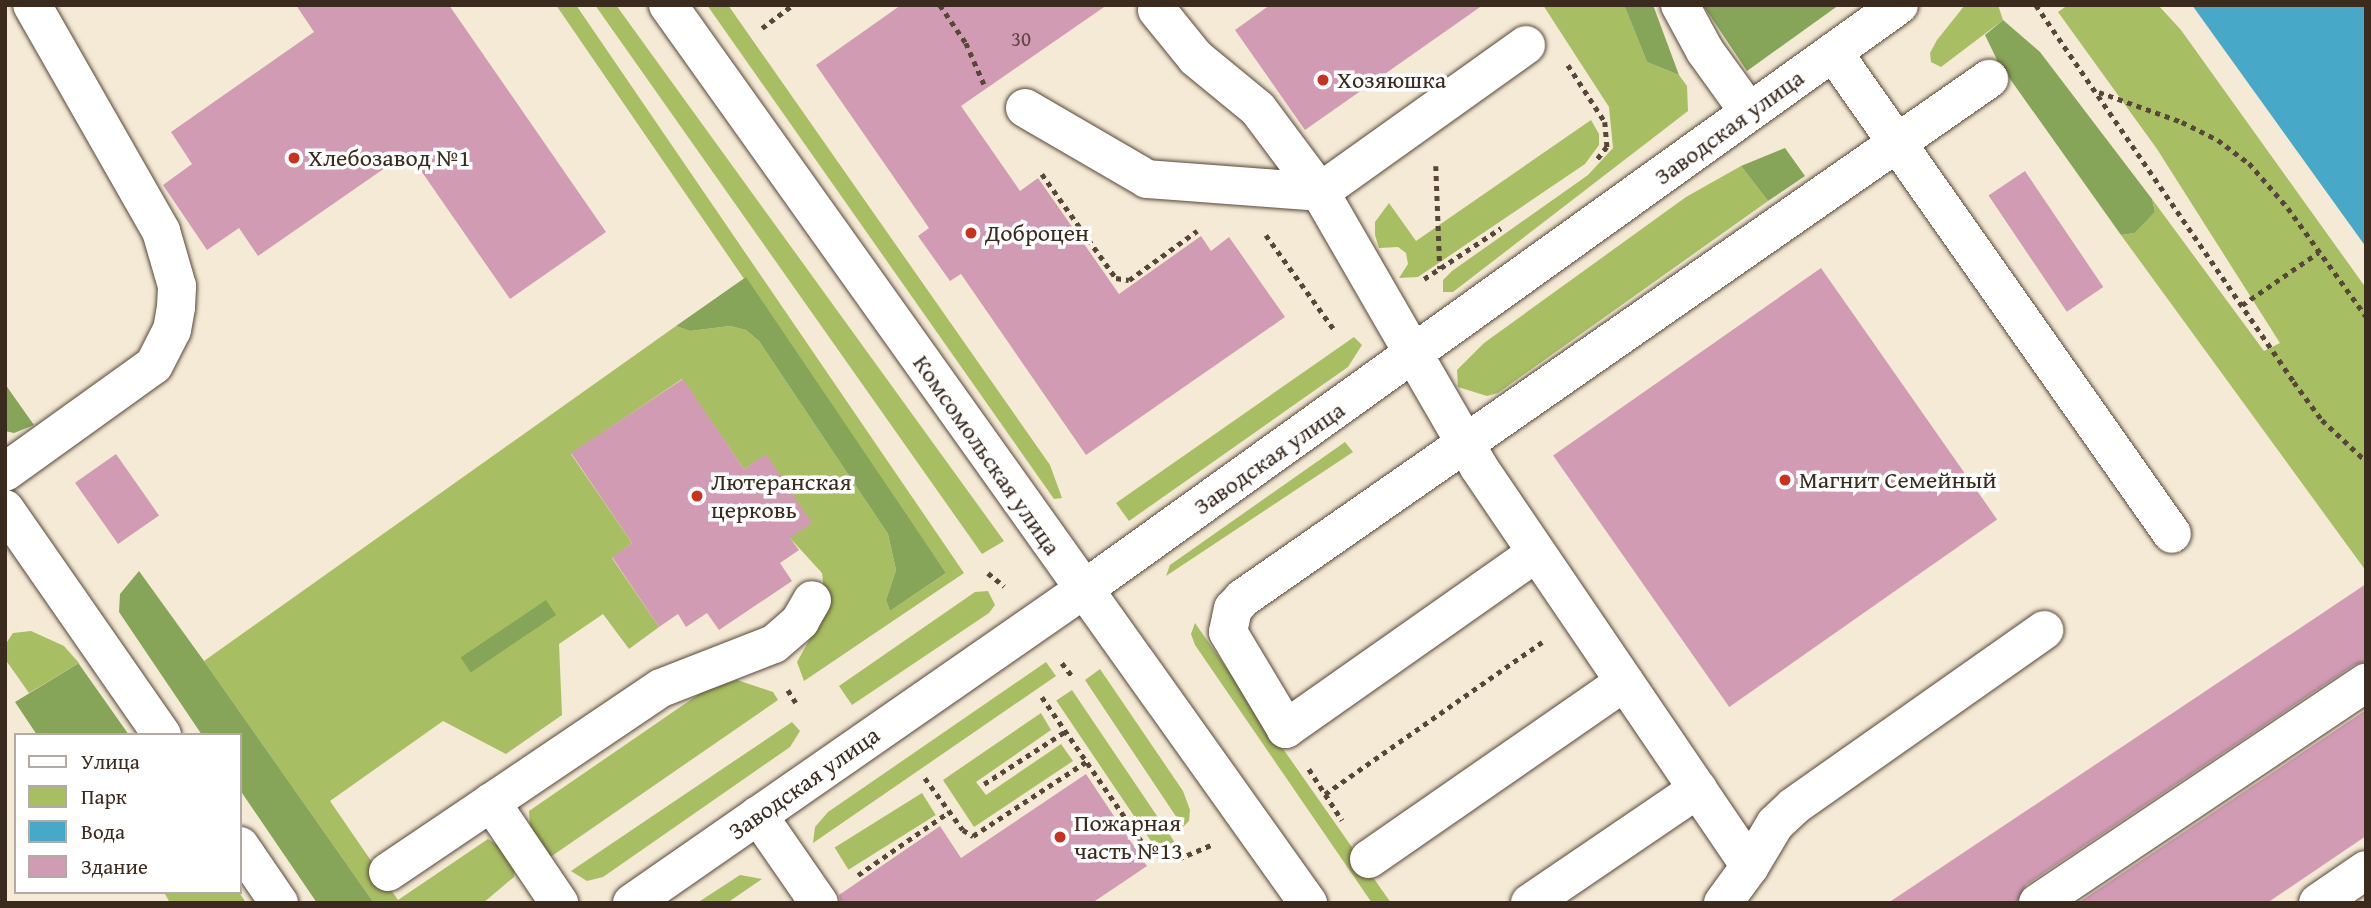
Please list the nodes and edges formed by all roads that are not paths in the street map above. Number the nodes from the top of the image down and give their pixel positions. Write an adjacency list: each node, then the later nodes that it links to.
1 (32, 5): 15 (street)
2 (668, 5): 19 (street, Комсомольская улица)
3 (1680, 5): 10 (street)
4 (1899, 5): 7 (street, Заводская улица)
5 (1157, 10): 12 (street)
6 (1544, 50): 12 (street)
7 (1833, 52): 10 (street, Заводская улица); 11 (street)
8 (1989, 79): 11 (street)
9 (1025, 108): 12 (street)
10 (1749, 112): 13 (street, Заводская улица)
11 (1898, 143): 14 (street); 17 (street)
12 (1320, 192): 13 (street)
13 (1412, 357): 14 (street); 19 (street, Заводская улица)
14 (1464, 445): 18 (street); 18 (street)
15 (5, 472)
16 (5, 509): 24 (street)
17 (2172, 534)
18 (1536, 553): 22 (street)
19 (1083, 590): 27 (street, Заводская улица); 37 (street, Комсомольская улица)
20 (812, 600): 26 (street)
21 (2044, 630): 30 (street)
22 (1625, 682): 25 (street); 29 (street)
23 (2366, 683): 40 (street)
24 (161, 733)
25 (1698, 789): 30 (street); 38 (street)
26 (491, 802): 32 (street); 35 (street)
27 (758, 815): 33 (street); 36 (street, Заводская улица)
28 (242, 849): 34 (street)
29 (1369, 859)
30 (1750, 866): 39 (street)
31 (2366, 870): 41 (street)
32 (388, 872)
33 (832, 893)
34 (279, 903)
35 (559, 903)
36 (632, 903)
37 (1308, 903)
38 (1530, 903)
39 (1723, 903)
40 (2038, 903)
41 (2318, 903)

